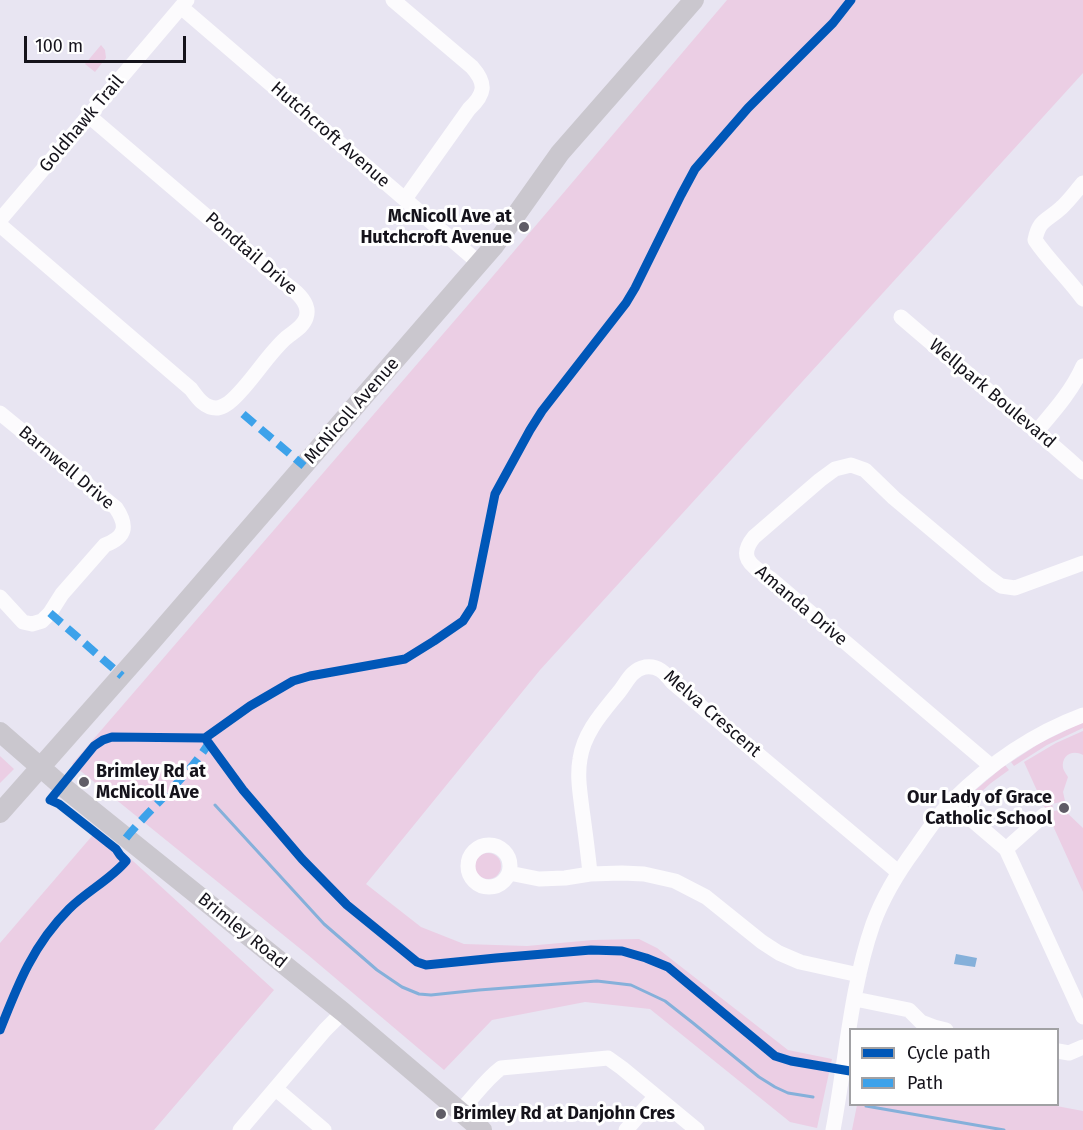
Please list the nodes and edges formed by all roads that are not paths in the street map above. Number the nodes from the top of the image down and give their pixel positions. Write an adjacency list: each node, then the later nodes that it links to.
1 (393, 0): 6 (street)
2 (694, 0): 9 (main road, McNicoll Avenue)
3 (184, 3): 4 (street, Goldhawk Trail); 6 (street, Hutchcroft Avenue)
4 (88, 116): 7 (street, Goldhawk Trail); 8 (street, Pondtail Drive)
5 (1083, 183): 10 (street)
6 (405, 199): 9 (street, Hutchcroft Avenue)
7 (0, 220)
8 (0, 225)
9 (479, 263): 21 (main road, McNicoll Avenue)
10 (1083, 299)
11 (901, 317): 14 (street, Wellpark Boulevard)
12 (1083, 366): 14 (street)
13 (0, 413): 17 (street, Barnwell Drive)
14 (1037, 431): 15 (street, Wellpark Boulevard)
15 (1083, 472)
16 (1083, 563): 20 (street, Amanda Drive)
17 (0, 597)
18 (1083, 715): 20 (street)
19 (0, 732): 21 (main road, Brimley Road)
20 (991, 766): 22 (street)
21 (40, 768): 23 (main road, McNicoll Avenue); 31 (main road, Brimley Road)
22 (951, 802): 25 (street); 26 (street)
23 (0, 813)
24 (1044, 815): 25 (street)
25 (1006, 849): 32 (street)
26 (898, 872): 28 (street, Melva Crescent); 29 (street)
27 (509, 873): 28 (street)
28 (590, 874): 29 (street)
29 (859, 975): 30 (street)
30 (855, 999): 33 (street); 34 (street)
31 (343, 1012): 39 (street); 41 (main road, Brimley Road)
32 (1083, 1017)
33 (920, 1026): 35 (street)
34 (850, 1028)
35 (940, 1028)
36 (849, 1031): 47 (street)
37 (1083, 1047): 38 (street)
38 (1059, 1051)
39 (276, 1089): 42 (street); 43 (street)
40 (656, 1096): 41 (street); 45 (street); 46 (street)
41 (460, 1111): 44 (main road, Brimley Road)
42 (240, 1130)
43 (324, 1130)
44 (483, 1130)
45 (626, 1130)
46 (697, 1130)
47 (833, 1130)

